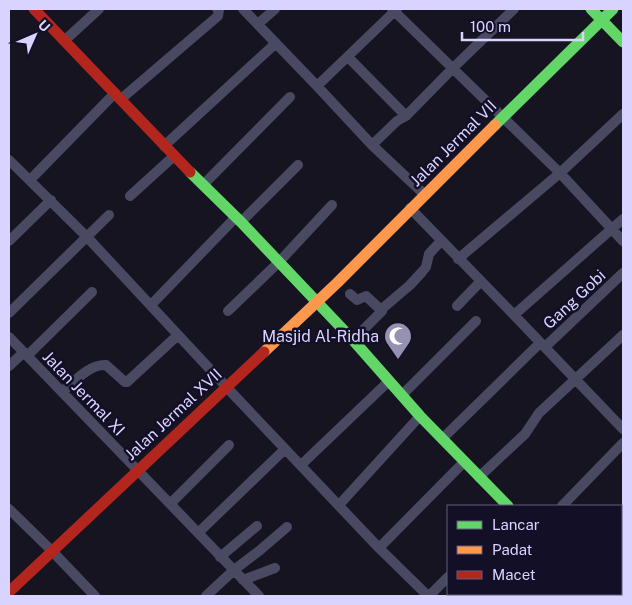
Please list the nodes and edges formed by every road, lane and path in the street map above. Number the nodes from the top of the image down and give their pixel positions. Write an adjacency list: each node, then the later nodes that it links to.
1 (34, 9): 12 (street)
2 (99, 9): 12 (street)
3 (217, 9): 18 (street)
4 (243, 9): 11 (street)
5 (274, 9): 11 (street)
6 (514, 9): 16 (street)
7 (590, 9): 10 (street)
8 (613, 9): 10 (street, Jalan Jermal VII)
9 (395, 10): 15 (street); 16 (street)
10 (601, 20): 13 (street); 22 (street, Jalan Jermal VII)
11 (258, 24): 14 (street)
12 (64, 41): 18 (street)
13 (623, 42)
14 (276, 43): 17 (street); 24 (street)
15 (348, 57): 17 (street); 21 (street)
16 (453, 68): 21 (street); 22 (street)
17 (317, 86): 23 (street)
18 (118, 96): 24 (street); 29 (street)
19 (290, 97): 30 (street)
20 (623, 114): 28 (street)
21 (406, 116): 23 (street)
22 (502, 117): 28 (street); 31 (street, Jalan Jermal VII)
23 (372, 145): 31 (street)
24 (164, 146): 25 (street)
25 (174, 156): 30 (street); 32 (street)
26 (298, 165): 38 (street)
27 (11, 166): 29 (street)
28 (560, 172): 39 (street); 44 (street)
29 (30, 180): 33 (street)
30 (203, 185): 38 (street)
31 (424, 194): 35 (street, Jalan Jermal VII)
32 (130, 196)
33 (51, 200): 40 (street); 41 (street)
34 (332, 205): 45 (street)
35 (410, 208): 42 (street); 50 (street, Jalan Jermal VII)
36 (108, 215): 40 (street)
37 (623, 219): 39 (street)
38 (239, 220): 45 (street); 51 (street)
39 (612, 229): 43 (street); 56 (street)
40 (87, 237): 51 (street); 55 (street)
41 (9, 241)
42 (441, 241): 44 (street); 54 (street)
43 (623, 241)
44 (458, 259): 47 (street)
45 (279, 262): 50 (street); 53 (street)
46 (623, 273): 62 (street, Gang Gobi)
47 (481, 281): 52 (street); 56 (street)
48 (92, 292): 63 (street)
49 (350, 294): 54 (street)
50 (317, 302): 61 (street); 67 (street, Jalan Jermal XVII)
51 (151, 305): 58 (street)
52 (457, 306)
53 (228, 310)
54 (382, 311): 61 (street)
55 (9, 313)
56 (514, 315): 62 (street)
57 (476, 321): 69 (street)
58 (178, 335): 67 (street); 68 (street)
59 (623, 335): 65 (street)
60 (9, 337): 63 (street, Jalan Jermal XI)
61 (353, 340): 66 (street)
62 (543, 345): 65 (street); 72 (street, Gang Gobi)
63 (25, 354): 64 (street); 68 (street, Jalan Jermal XI)
64 (9, 366)
65 (575, 379): 71 (street); 79 (street)
66 (389, 380): 69 (street); 77 (street)
67 (226, 386): 75 (street); 78 (street, Jalan Jermal XVII)
68 (62, 392): 78 (street, Jalan Jermal XI)
69 (402, 395): 70 (street)
70 (420, 416): 72 (street); 81 (street)
71 (623, 430)
72 (442, 438): 76 (street)
73 (623, 443): 83 (street)
74 (230, 445): 80 (street)
75 (285, 449): 77 (street); 87 (street)
76 (464, 462): 79 (street); 88 (street)
77 (301, 465): 81 (street)
78 (138, 470): 80 (street, Jalan Jermal XI); 89 (street, Jalan Jermal XVII)
79 (479, 477): 82 (street)
80 (170, 504): 87 (street, Jalan Jermal XI)
81 (339, 504): 88 (street)
82 (507, 505)
83 (563, 505)
84 (9, 509): 89 (street)
85 (257, 526): 90 (street)
86 (287, 527): 92 (street)
87 (198, 533): 90 (street, Jalan Jermal XI)
88 (379, 548): 99 (street)
89 (52, 551): 95 (street, Jalan Jermal XVII); 96 (street)
90 (220, 557): 92 (street, Jalan Jermal XI)
91 (275, 568): 94 (street)
92 (234, 570): 94 (street, Jalan Jermal XI); 97 (street)
93 (447, 578): 99 (street)
94 (243, 580): 98 (street, Jalan Jermal XI)
95 (9, 592)
96 (95, 596)
97 (206, 596)
98 (259, 596)
99 (428, 596)

